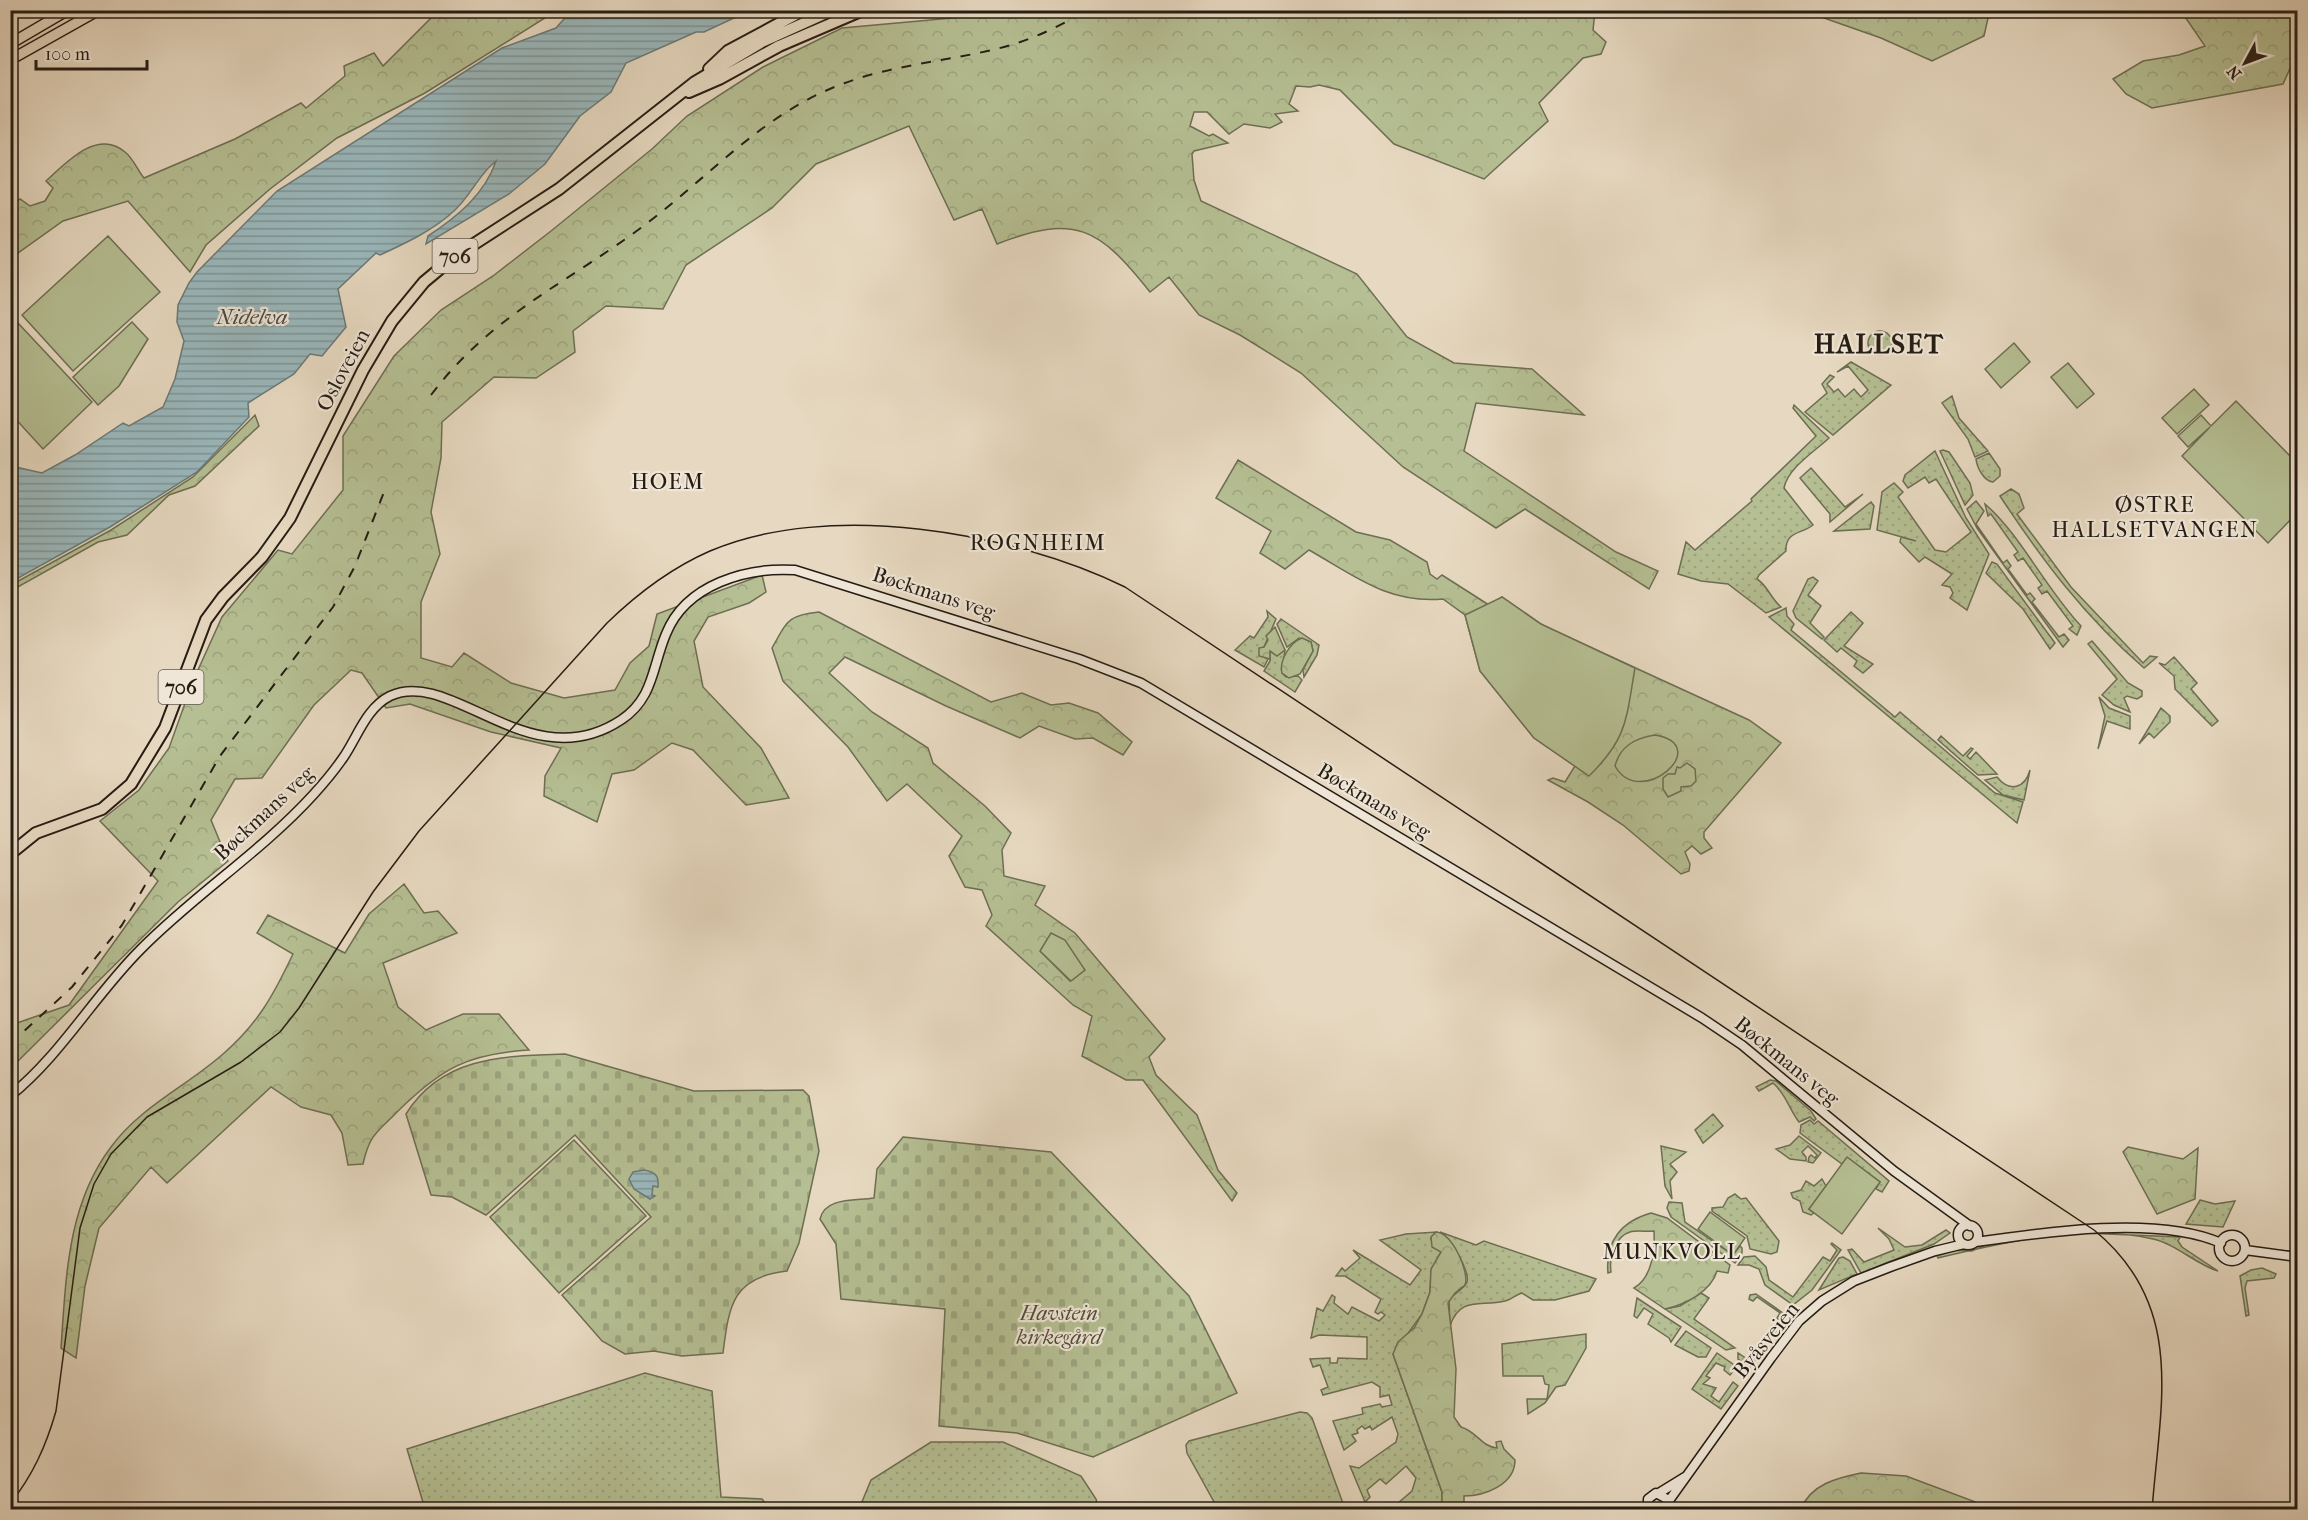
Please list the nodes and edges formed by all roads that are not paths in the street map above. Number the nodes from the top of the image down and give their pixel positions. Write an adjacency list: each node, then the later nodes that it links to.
1 (68, 10): 6 (main road)
2 (99, 10): 7 (main road)
3 (804, 10): 8 (highway, 706)
4 (833, 10): 8 (highway, Osloveien / 706)
5 (863, 10): 9 (highway, 706)
6 (10, 44)
7 (10, 60)
8 (695, 82): 9 (highway, Osloveien / 706)
9 (672, 99): 10 (highway, Osloveien / 706)
10 (10, 854)
11 (10, 1096): 12 (main road, Bøckmans veg)
12 (1948, 1209): 13 (main road, Bøckmans veg); 14 (main road, Bøckmans veg)
13 (1974, 1228): 14 (main road, Byåsveien); 15 (main road); 16 (main road)
14 (1959, 1233): 18 (main road, Bøckmans veg); 20 (main road, Byåsveien)
15 (2007, 1235): 16 (main road); 17 (main road)
16 (1976, 1242): 18 (main road, Byåsveien)
17 (2220, 1243): 19 (main road); 19 (main road)
18 (1964, 1244): 20 (main road, Byåsveien)
19 (2245, 1250): 21 (main road)
20 (1935, 1251): 22 (main road, Byåsveien)
21 (2298, 1257)
22 (1687, 1474): 23 (main road, Byåsveien); 24 (main road, Byåsveien)
23 (1659, 1493): 24 (main road); 25 (main road, Byåsveien)
24 (1668, 1506)
25 (1645, 1507)

